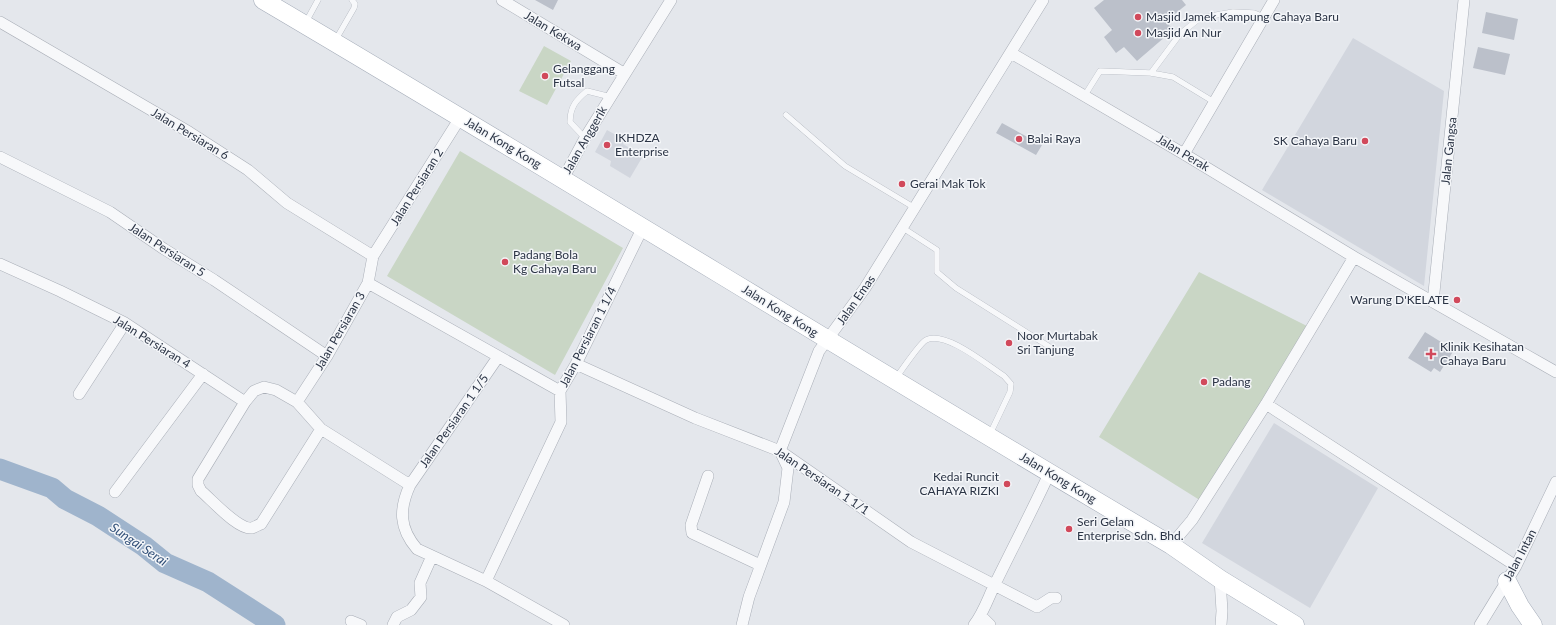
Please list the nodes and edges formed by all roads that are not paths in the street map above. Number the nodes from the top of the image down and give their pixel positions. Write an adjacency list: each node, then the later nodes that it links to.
1 (264, 0): 11 (main road, Jalan Kong Kong)
2 (318, 0): 11 (lane)
3 (352, 0): 12 (lane)
4 (502, 0): 15 (street, Jalan Kekwa)
5 (671, 0): 15 (street, Jalan Anggerik)
6 (1043, 0): 13 (street, Jalan Emas)
7 (1274, 0): 9 (street)
8 (1464, 0): 32 (street, Jalan Gangsa)
9 (1264, 16): 14 (lane); 18 (street)
10 (0, 22): 28 (street, Jalan Persiaran 6)
11 (304, 24): 12 (main road, Jalan Kong Kong)
12 (334, 42): 20 (main road, Jalan Kong Kong)
13 (1011, 54): 16 (street, Jalan Perak); 25 (street, Jalan Emas)
14 (1151, 73): 16 (lane); 18 (lane)
15 (626, 74): 17 (street, Jalan Anggerik)
16 (1085, 96): 22 (street, Jalan Perak)
17 (611, 97): 21 (street, Jalan Anggerik); 21 (lane)
18 (1214, 102): 22 (street)
19 (786, 115): 25 (lane)
20 (460, 118): 24 (main road, Jalan Kong Kong); 28 (street, Jalan Persiaran 2)
21 (586, 138): 24 (street, Jalan Anggerik)
22 (1184, 154): 29 (street, Jalan Perak)
23 (0, 157): 36 (street, Jalan Persiaran 5)
24 (563, 179): 26 (main road, Jalan Kong Kong)
25 (915, 209): 27 (street, Jalan Emas)
26 (643, 227): 34 (main road, Jalan Kong Kong); 38 (street, Jalan Persiaran 1 1/4)
27 (903, 228): 34 (street, Jalan Emas); 35 (lane)
28 (373, 256): 31 (street, Jalan Persiaran 3)
29 (1354, 257): 32 (street, Jalan Perak); 46 (street)
30 (0, 264): 33 (street, Jalan Persiaran 4)
31 (368, 283): 36 (street, Jalan Persiaran 3); 37 (street)
32 (1433, 302): 39 (street, Jalan Perak)
33 (125, 324): 40 (street, Jalan Persiaran 4); 43 (street)
34 (827, 340): 41 (main road, Jalan Kong Kong); 49 (street, Jalan Emas)
35 (1053, 350)
36 (327, 356): 45 (street, Jalan Persiaran 3)
37 (498, 357): 42 (street); 53 (street, Jalan Persiaran 1 1/5)
38 (576, 364): 42 (street, Jalan Persiaran 1 1/4); 49 (street, Jalan Persiaran 1 1/1)
39 (1556, 372)
40 (203, 374): 44 (street, Jalan Persiaran 4); 54 (street)
41 (894, 380): 48 (main road, Jalan Kong Kong); 48 (lane)
42 (560, 391): 60 (street, Jalan Persiaran 1 1/4)
43 (79, 394)
44 (245, 402): 45 (street); 47 (street)
45 (297, 402): 47 (street)
46 (1266, 404): 55 (street); 58 (street)
47 (320, 428): 53 (street)
48 (989, 436): 50 (main road, Jalan Kong Kong)
49 (780, 451): 57 (street); 61 (street, Jalan Persiaran 1 1/1)
50 (1049, 474): 55 (main road, Jalan Kong Kong); 61 (street)
51 (708, 476): 57 (street)
52 (1556, 482): 58 (street, Jalan Intan)
53 (410, 485): 56 (street, Jalan Persiaran 1 1/5)
54 (115, 492)
55 (1171, 545): 59 (main road, Jalan Kong Kong)
56 (432, 556): 60 (street, Jalan Persiaran 1 1/5); 64 (street)
57 (760, 565): 66 (street)
58 (1511, 573): 71 (street, Jalan Intan); 72 (main road)
59 (1220, 578): 69 (street); 70 (main road, Jalan Kong Kong)
60 (486, 581): 65 (street, Jalan Persiaran 1 1/5)
61 (994, 584): 62 (street, Jalan Persiaran 1 1/1); 63 (street)
62 (1056, 598)
63 (981, 616): 67 (street); 68 (street)
64 (393, 625)
65 (564, 625)
66 (742, 625)
67 (974, 625)
68 (990, 625)
69 (1221, 625)
70 (1295, 625)
71 (1480, 625)
72 (1533, 625)

